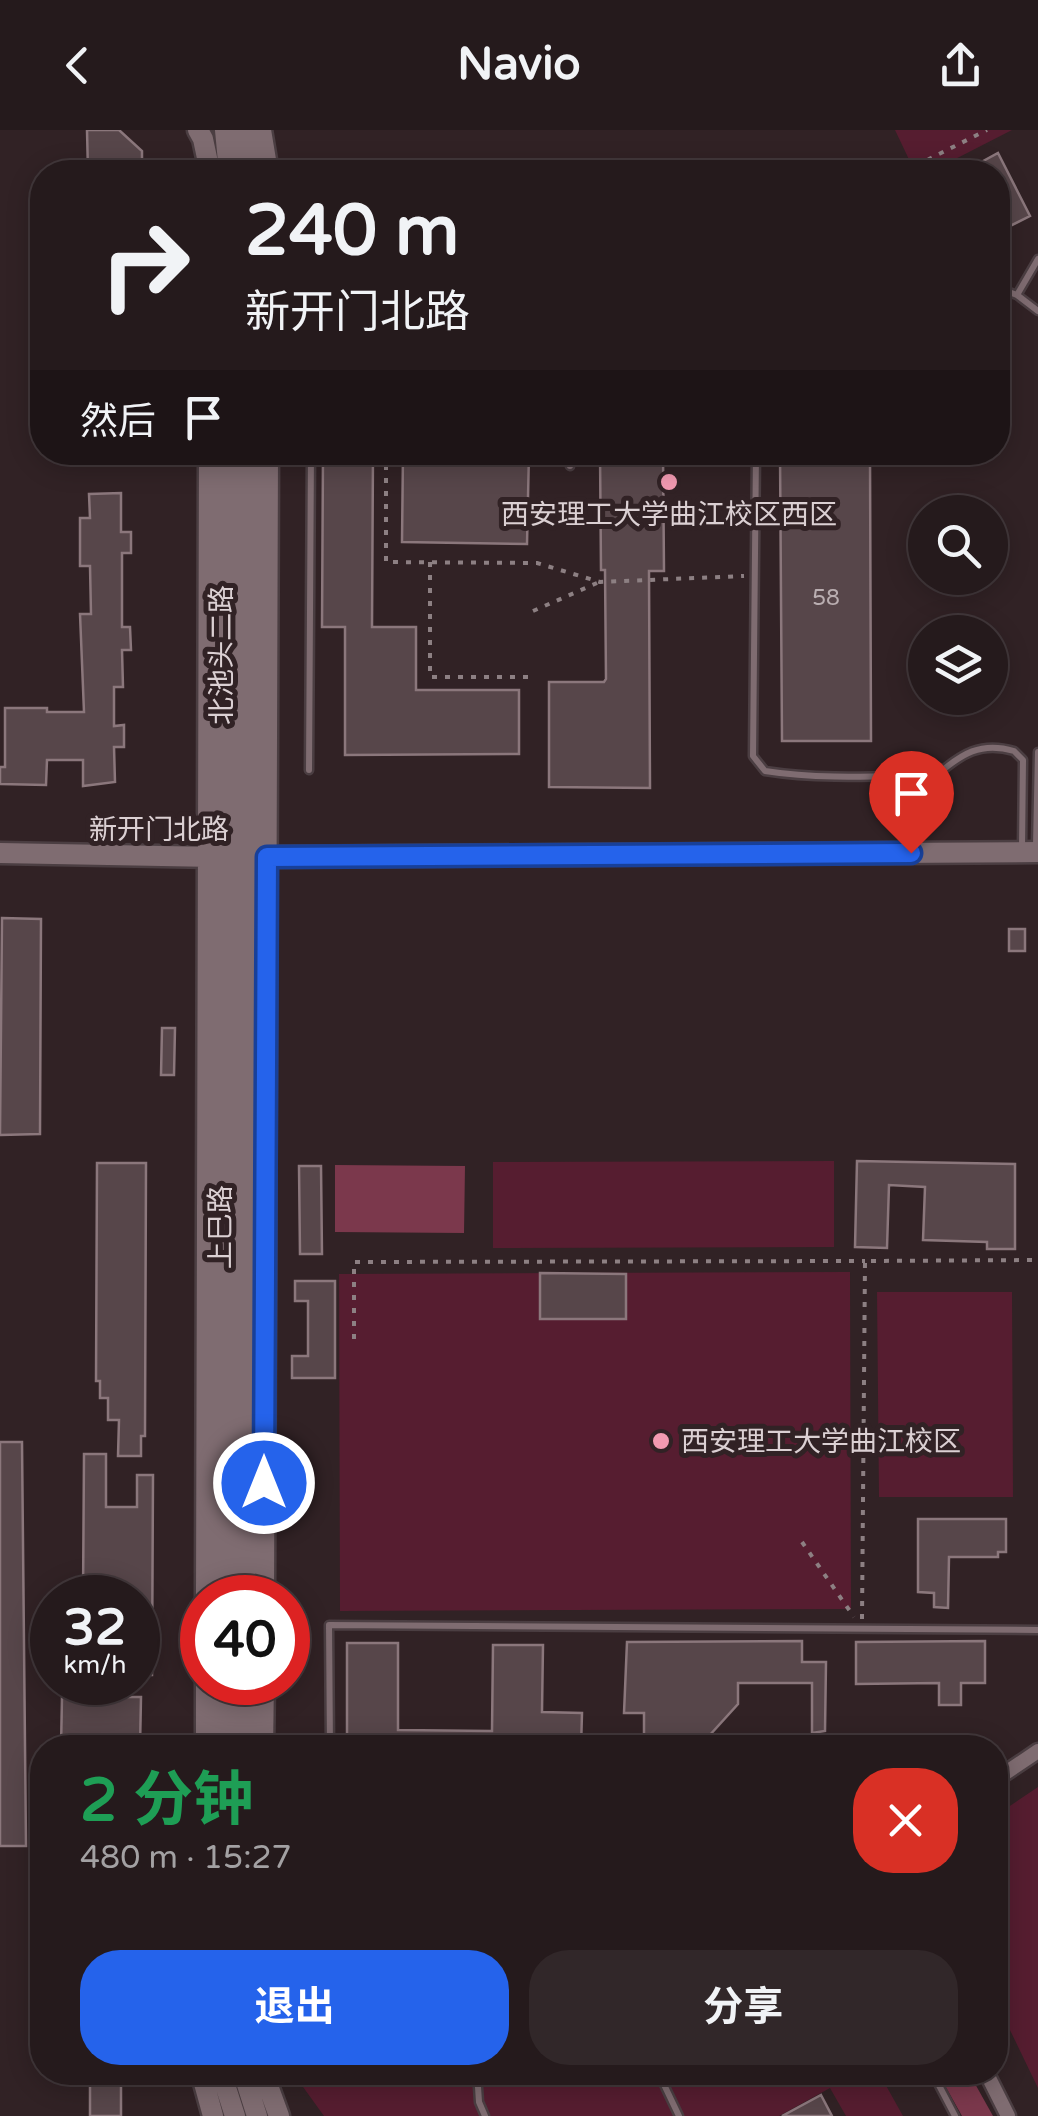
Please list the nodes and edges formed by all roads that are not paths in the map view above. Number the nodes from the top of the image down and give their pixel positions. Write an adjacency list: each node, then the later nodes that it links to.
1 (240, 130): 2 (street); 4 (street); 5 (street); 6 (street)
2 (201, 134): 3 (street)
3 (207, 160)
4 (232, 160)
5 (246, 160)
6 (260, 160)
7 (1038, 259): 9 (lane)
8 (1010, 292): 9 (lane)
9 (1017, 295): 10 (lane)
10 (1038, 310)
11 (211, 465): 21 (street)
12 (228, 465): 21 (street, 北池头二路)
13 (249, 465): 21 (street, 北池头二路)
14 (267, 465): 21 (street)
15 (311, 465): 18 (lane)
16 (756, 465): 19 (lane)
17 (1038, 752): 19 (lane)
18 (309, 770)
19 (1032, 852): 21 (street, 新开门北路)
20 (0, 853): 21 (street, 新开门北路)
21 (238, 857): 22 (street); 23 (street, 上巳路); 24 (street, 上巳路); 25 (street)
22 (207, 1575)
23 (226, 1575)
24 (246, 1575)
25 (263, 1575)
26 (1038, 1630): 35 (lane)
27 (206, 1705): 31 (street)
28 (226, 1705): 32 (street)
29 (246, 1705): 33 (street)
30 (264, 1705): 34 (street)
31 (206, 1735)
32 (226, 1735)
33 (245, 1735)
34 (263, 1735)
35 (330, 1735)
36 (1038, 1751): 37 (street)
37 (1008, 1771)
38 (205, 2085): 46 (street)
39 (225, 2085): 47 (street)
40 (247, 2085): 48 (street)
41 (268, 2085): 49 (street)
42 (478, 2085): 50 (lane)
43 (664, 2085): 51 (lane)
44 (939, 2085): 52 (lane)
45 (992, 2085): 53 (street)
46 (213, 2116)
47 (235, 2116)
48 (257, 2116)
49 (279, 2116)
50 (485, 2116)
51 (679, 2116)
52 (955, 2116)
53 (1008, 2116)

